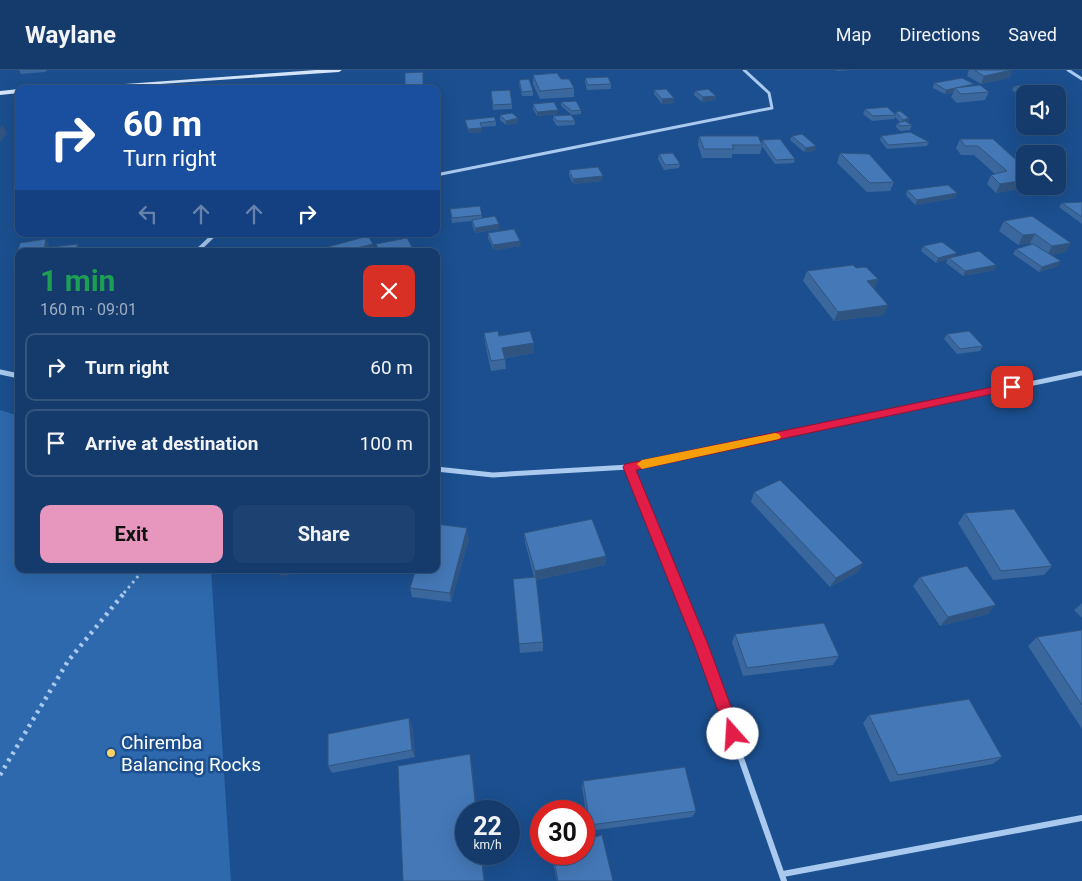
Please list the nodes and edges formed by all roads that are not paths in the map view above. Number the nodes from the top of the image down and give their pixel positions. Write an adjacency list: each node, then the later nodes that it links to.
1 (339, 70): 4 (street)
2 (744, 70): 9 (street)
3 (1068, 70): 5 (street)
4 (286, 72): 6 (street)
5 (1082, 79)
6 (112, 85)
7 (15, 92): 8 (street)
8 (0, 93)
9 (440, 174)
10 (211, 237): 11 (street)
11 (200, 248)
12 (0, 372): 14 (street)
13 (1082, 373): 15 (street)
14 (15, 375)
15 (629, 467): 16 (street); 18 (street)
16 (440, 470)
17 (1082, 818): 18 (street)
18 (783, 878)

